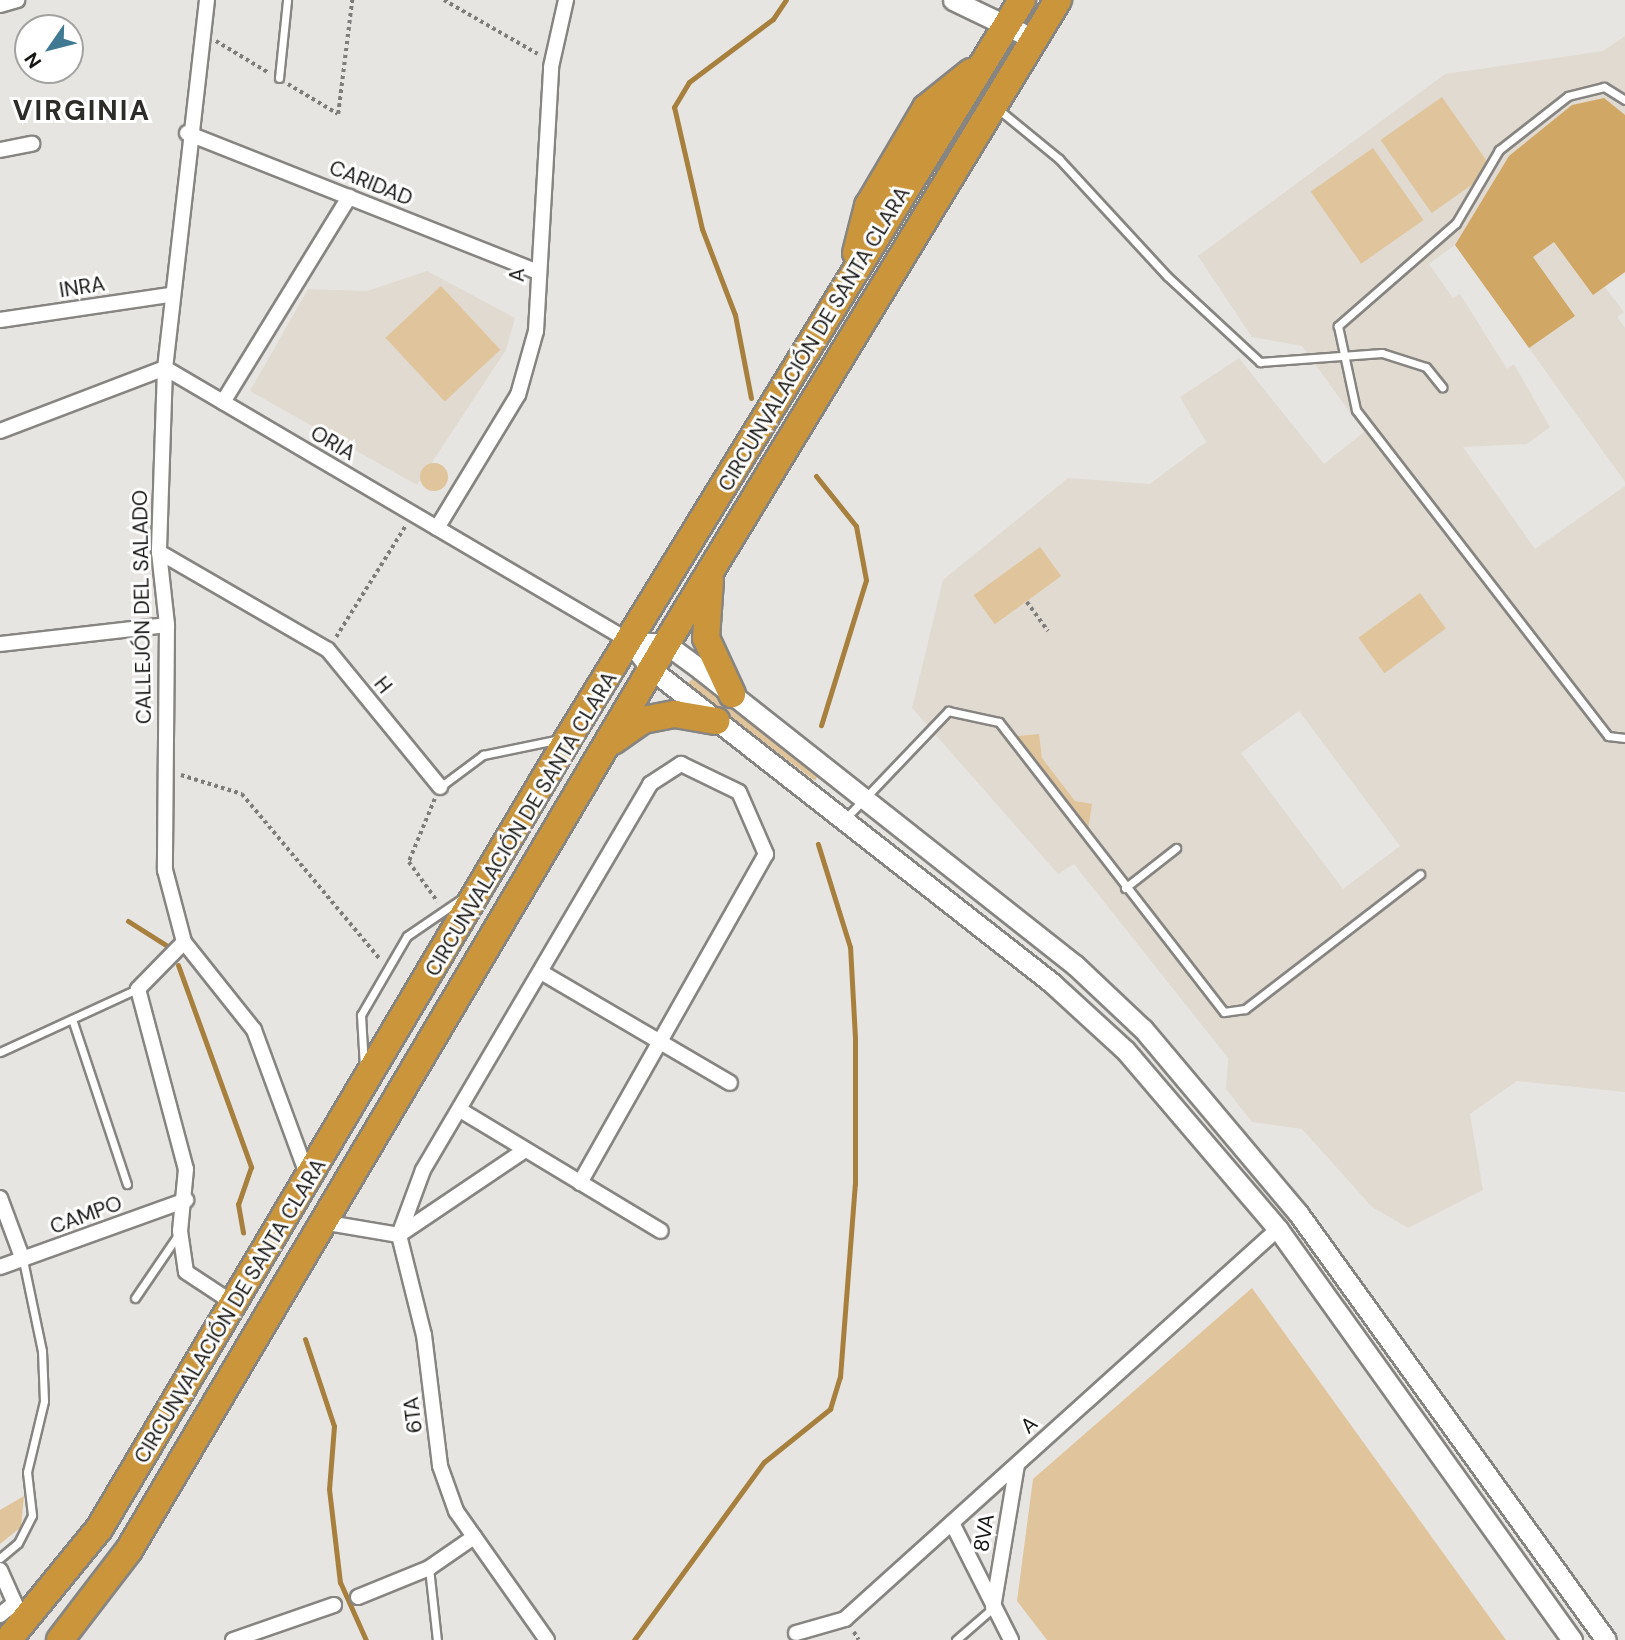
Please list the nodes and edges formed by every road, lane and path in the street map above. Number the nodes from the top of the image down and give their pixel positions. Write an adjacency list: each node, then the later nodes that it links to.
1 (17, 0): 10 (street)
2 (207, 0): 12 (street, CALLEJÓN DEL SALADO)
3 (287, 0): 15 (lane)
4 (352, 0): 15 (path)
5 (444, 0): 14 (path)
6 (566, 0): 14 (street, A)
7 (953, 0): 11 (main road)
8 (1022, 0): 11 (highway)
9 (1058, 0): 13 (highway, CIRCUNVALACIÓN DE SANTA CLARA)
10 (0, 5)
11 (1006, 26): 13 (main road); 37 (highway, CIRCUNVALACIÓN DE SANTA CLARA)
12 (206, 35): 15 (path); 18 (street, CALLEJÓN DEL SALADO)
13 (1034, 39): 17 (highway, CIRCUNVALACIÓN DE SANTA CLARA)
14 (552, 62): 22 (street, A)
15 (279, 78)
16 (1625, 100): 25 (lane)
17 (993, 105): 25 (lane); 33 (highway, CIRCUNVALACIÓN DE SANTA CLARA)
18 (187, 133): 21 (street, CARIDAD); 23 (street, CALLEJÓN DEL SALADO)
19 (32, 144): 20 (street)
20 (0, 150)
21 (349, 197): 22 (street, CARIDAD); 28 (street)
22 (538, 272): 31 (street, A)
23 (170, 295): 24 (street, INRA); 26 (street, CALLEJÓN DEL SALADO)
24 (0, 320)
25 (1341, 354): 27 (lane); 45 (lane)
26 (164, 368): 28 (street, ORIA); 29 (street); 32 (street, CALLEJÓN DEL SALADO)
27 (1443, 387)
28 (223, 402): 30 (street, ORIA)
29 (0, 431)
30 (413, 514): 31 (street, ORIA); 40 (path)
31 (437, 528): 37 (street, ORIA)
32 (159, 552): 35 (street, CALLEJÓN DEL SALADO); 40 (street, H)
33 (713, 565): 38 (highway, CIRCUNVALACIÓN DE SANTA CLARA); 42 (highway)
34 (1027, 602): 36 (path)
35 (167, 625): 39 (street); 47 (street, CALLEJÓN DEL SALADO)
36 (1048, 631)
37 (631, 642): 38 (main road); 41 (main road); 44 (highway, CIRCUNVALACIÓN DE SANTA CLARA)
38 (666, 644): 41 (highway, CIRCUNVALACIÓN DE SANTA CLARA); 42 (main road)
39 (0, 645)
40 (328, 650): 48 (street, H)
41 (651, 669): 43 (main road); 46 (highway, CIRCUNVALACIÓN DE SANTA CLARA)
42 (732, 694): 49 (main road)
43 (716, 721): 46 (highway); 50 (main road)
44 (569, 737): 48 (lane); 53 (highway, CIRCUNVALACIÓN DE SANTA CLARA)
45 (1625, 738)
46 (600, 755): 73 (highway, CIRCUNVALACIÓN DE SANTA CLARA)
47 (165, 770): 56 (street, CALLEJÓN DEL SALADO); 57 (path)
48 (440, 787): 55 (path)
49 (861, 798): 50 (lane); 54 (lane); 72 (main road)
50 (844, 820): 74 (main road)
51 (1176, 848): 54 (lane)
52 (1420, 873): 54 (lane)
53 (480, 888): 55 (lane); 64 (highway, CIRCUNVALACIÓN DE SANTA CLARA)
54 (1125, 888)
55 (444, 910): 57 (lane)
56 (184, 942): 59 (street); 67 (street, CALLEJÓN DEL SALADO)
57 (388, 969): 64 (lane)
58 (541, 972): 61 (street); 61 (street); 65 (street)
59 (138, 989): 60 (lane); 71 (street)
60 (72, 1019): 62 (lane); 69 (lane)
61 (660, 1042): 63 (street); 68 (street)
62 (0, 1052)
63 (730, 1083)
64 (365, 1088): 67 (highway, CIRCUNVALACIÓN DE SANTA CLARA)
65 (461, 1111): 66 (street); 77 (street)
66 (525, 1150): 68 (street); 77 (street)
67 (309, 1178): 81 (highway, CIRCUNVALACIÓN DE SANTA CLARA)
68 (580, 1183): 76 (street)
69 (127, 1184)
70 (0, 1198): 78 (street)
71 (186, 1200): 75 (street); 78 (street, CAMPO)
72 (1298, 1213): 74 (lane); 88 (main road)
73 (322, 1222): 77 (street); 95 (highway, CIRCUNVALACIÓN DE SANTA CLARA)
74 (1278, 1229): 82 (street, A); 91 (main road)
75 (180, 1231): 80 (lane); 81 (street)
76 (661, 1231)
77 (400, 1235): 84 (street, 6TA)
78 (23, 1260): 79 (street, CAMPO); 85 (lane)
79 (0, 1267)
80 (135, 1298)
81 (237, 1305): 93 (highway, CIRCUNVALACIÓN DE SANTA CLARA)
82 (1017, 1465): 83 (street, A); 92 (street, 8VA)
83 (952, 1523): 92 (street, 8VA); 94 (street, A)
84 (474, 1536): 86 (street); 98 (street, 6TA)
85 (0, 1558)
86 (429, 1568): 89 (street); 97 (lane)
87 (0, 1570): 93 (street)
88 (1570, 1591): 91 (main road); 102 (main road)
89 (358, 1597)
90 (334, 1605): 96 (street)
91 (1548, 1607): 101 (main road)
92 (993, 1608): 99 (lane); 100 (street, 8VA)
93 (12, 1621)
94 (796, 1633)
95 (60, 1640)
96 (233, 1640)
97 (437, 1640)
98 (547, 1640)
99 (956, 1640)
100 (1011, 1640)
101 (1572, 1640)
102 (1606, 1640)

